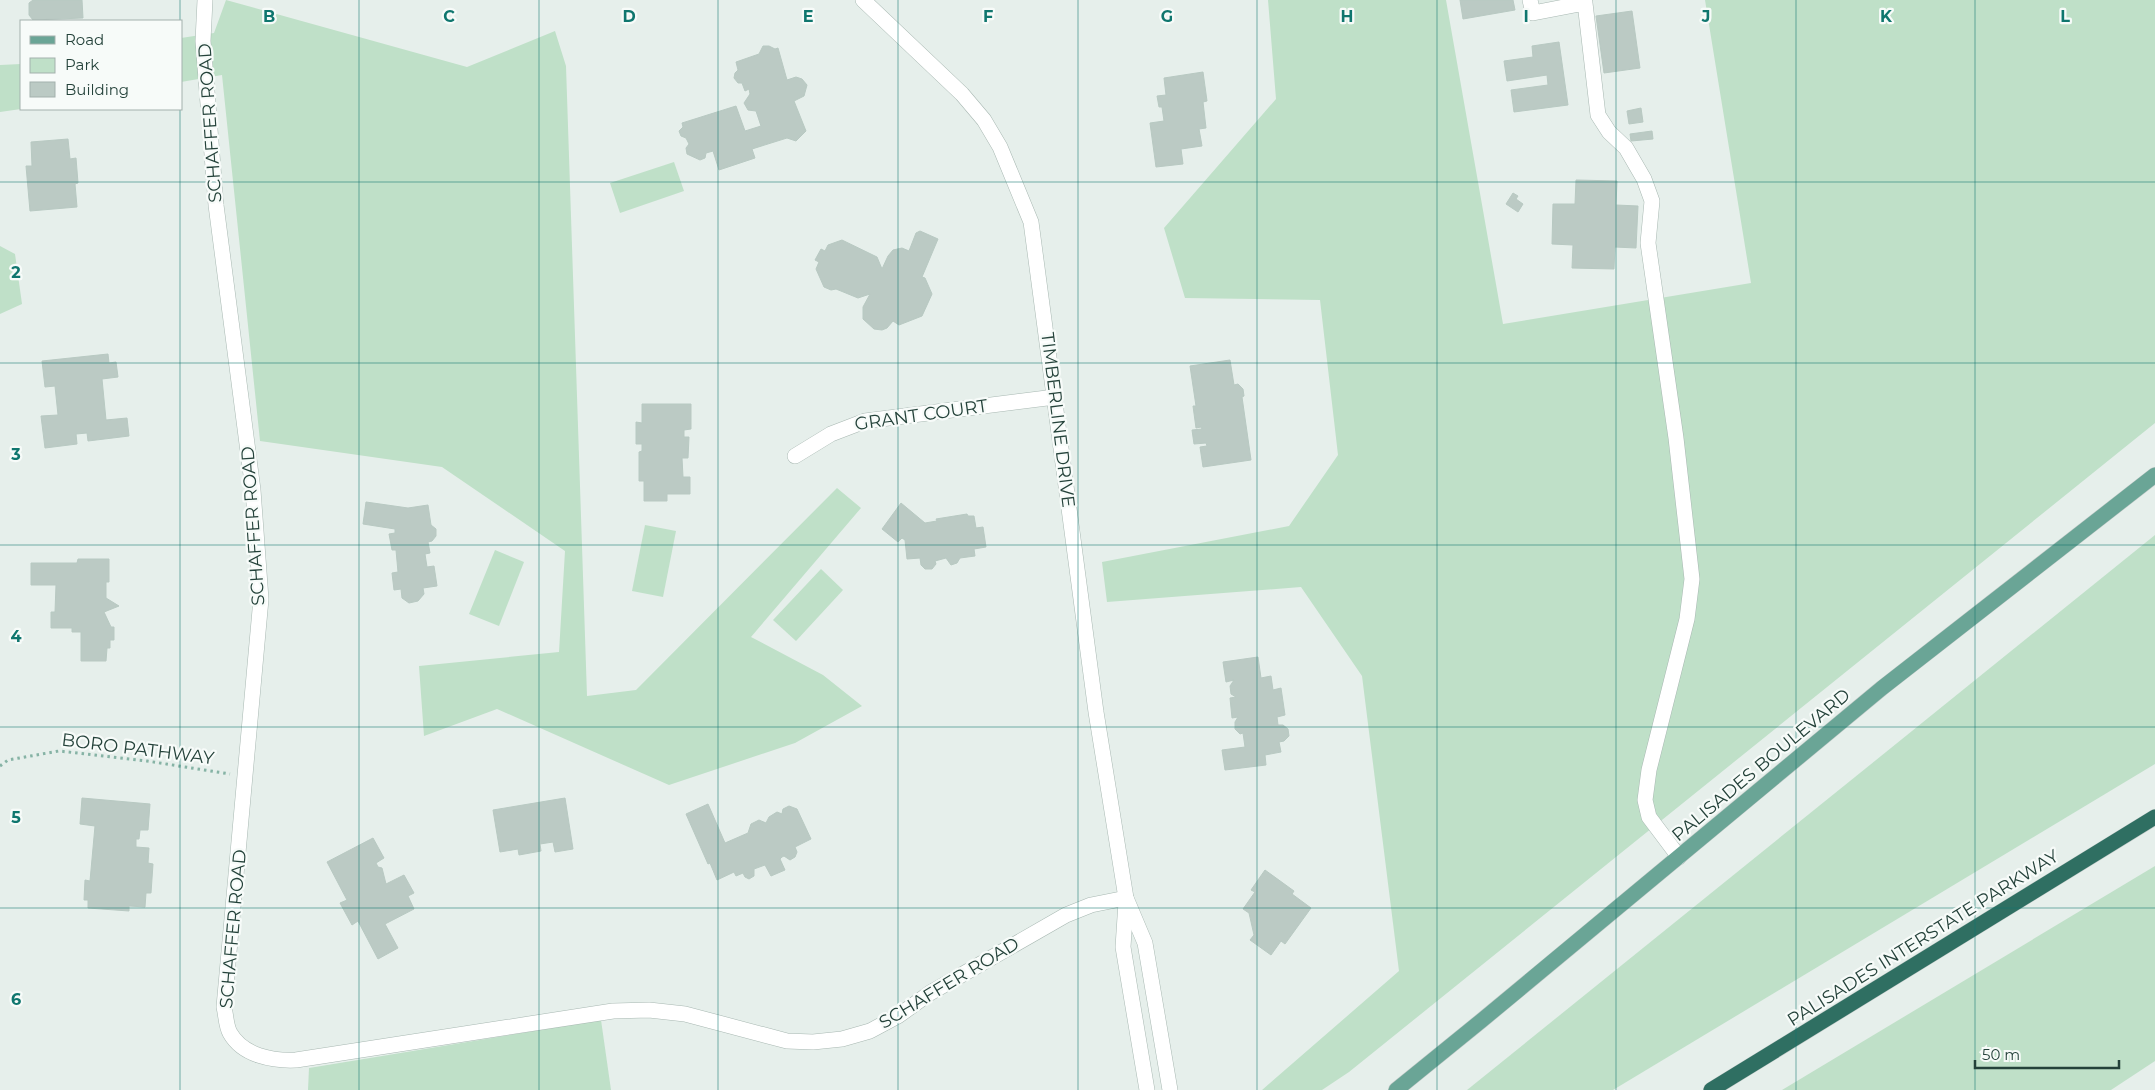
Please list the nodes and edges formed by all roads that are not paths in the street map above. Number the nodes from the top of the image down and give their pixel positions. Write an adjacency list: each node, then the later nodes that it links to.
1 (205, 0): 9 (street, SCHAFFER ROAD)
2 (863, 0): 4 (street, TIMBERLINE DRIVE)
3 (1530, 0): 8 (street)
4 (1055, 397): 5 (street, GRANT COURT); 9 (street, TIMBERLINE DRIVE)
5 (795, 456)
6 (2155, 475): 8 (main road, PALISADES BOULEVARD)
7 (2155, 817): 15 (highway, PALISADES INTERSTATE PARKWAY)
8 (1679, 857): 14 (main road, PALISADES BOULEVARD)
9 (1126, 898): 10 (street, TIMBERLINE DRIVE); 11 (street, TIMBERLINE DRIVE)
10 (1149, 967): 11 (street); 13 (street, TIMBERLINE DRIVE)
11 (1127, 972): 12 (street, TIMBERLINE DRIVE)
12 (1147, 1090)
13 (1170, 1090)
14 (1396, 1090)
15 (1711, 1090)

